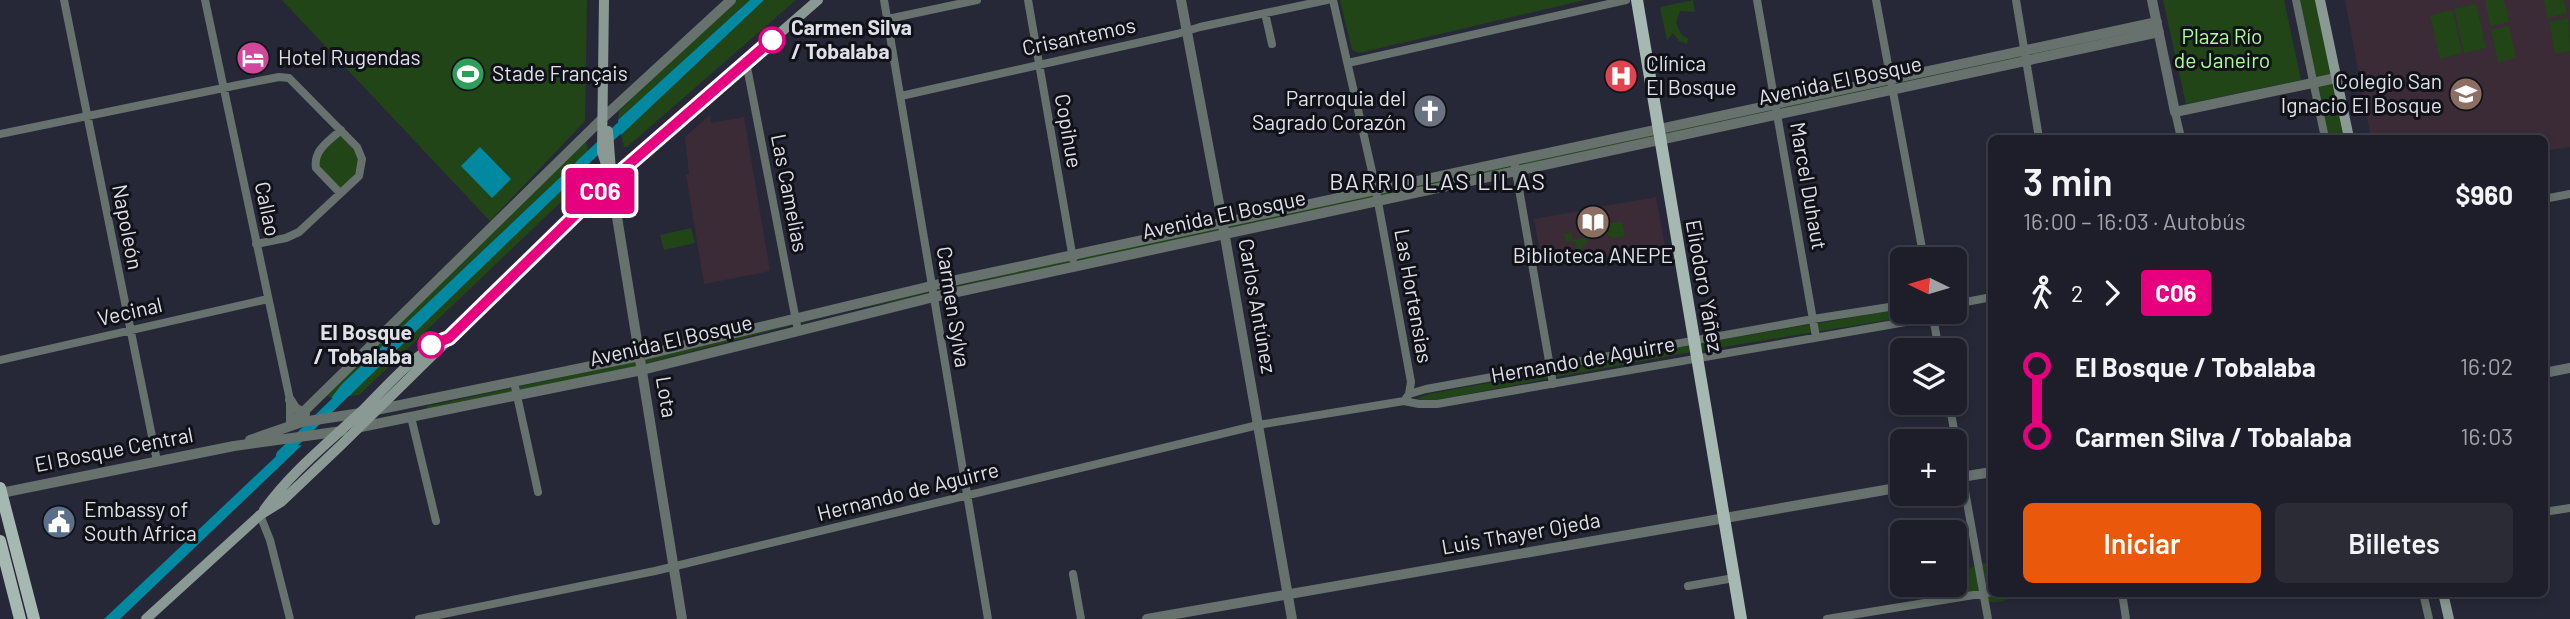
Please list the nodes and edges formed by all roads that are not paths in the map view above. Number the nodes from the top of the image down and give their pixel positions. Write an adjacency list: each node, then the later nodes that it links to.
1 (64, 0): 37 (street, Napoleón)
2 (205, 0): 33 (street, Callao)
3 (604, 0): 38 (main road, Lota)
4 (731, 0): 38 (street)
5 (818, 0): 26 (main road)
6 (884, 0): 21 (street, Carmen Sylva)
7 (977, 0): 21 (street)
8 (1028, 0): 29 (street, Copihue)
9 (1181, 0): 23 (street, Carlos Antúnez)
10 (1327, 0): 20 (street, Crisantemos)
11 (1333, 0): 28 (street, Las Hortensias)
12 (1626, 0): 28 (street)
13 (1637, 0): 41 (main road, Eliodoro Yáñez)
14 (1757, 0): 35 (street, Marcel Duhaut)
15 (1876, 0): 32 (street)
16 (2016, 0): 25 (street)
17 (2152, 0): 22 (street)
18 (2296, 0): 31 (street)
19 (2320, 0): 30 (main road)
20 (1265, 13): 23 (street, Crisantemos); 24 (street)
21 (888, 19): 34 (street, Carmen Sylva)
22 (2158, 27): 25 (street, Avenida El Bosque); 27 (street, Avenida El Bosque); 36 (street)
23 (1186, 31): 29 (street, Crisantemos); 54 (street, Carlos Antúnez)
24 (1272, 44)
25 (2023, 50): 27 (street); 32 (street, Avenida El Bosque)
26 (746, 62): 48 (main road); 66 (street, Las Camelias)
27 (2025, 62): 32 (street, Avenida El Bosque); 42 (street)
28 (1348, 63): 49 (street, Las Hortensias)
29 (1038, 64): 34 (street, Crisantemos); 58 (street, Copihue)
30 (2336, 78): 31 (street); 45 (main road)
31 (2313, 83): 36 (street); 44 (street)
32 (1891, 84): 35 (street, Avenida El Bosque); 57 (street)
33 (223, 87): 37 (street); 39 (street); 56 (street, Callao)
34 (901, 96): 60 (street, Carmen Sylva)
35 (1776, 109): 41 (street, Avenida El Bosque); 67 (street, Marcel Duhaut)
36 (2175, 112): 43 (street)
37 (87, 116): 40 (street); 69 (street, Napoleón)
38 (604, 117): 48 (main road, Lota); 89 (street)
39 (341, 130): 50 (street); 50 (street)
40 (0, 134)
41 (1660, 134): 46 (street, Avenida El Bosque); 47 (street, Avenida El Bosque); 73 (main road, Eliodoro Yáñez)
42 (2038, 135)
43 (2180, 135)
44 (2324, 135)
45 (2347, 135)
46 (1514, 160): 47 (street); 49 (street, Avenida El Bosque)
47 (1517, 172): 53 (street, Avenida El Bosque); 77 (street)
48 (611, 180): 72 (main road); 74 (street, Lota)
49 (1376, 190): 53 (street, Las Hortensias); 54 (street, Avenida El Bosque)
50 (340, 193): 56 (street)
51 (2570, 194): 52 (street)
52 (2548, 198)
53 (1378, 202): 55 (street, Avenida El Bosque); 84 (street, Las Hortensias)
54 (1223, 223): 55 (street, Carlos Antúnez); 58 (street, Avenida El Bosque)
55 (1225, 234): 59 (street, Avenida El Bosque); 92 (street, Carlos Antúnez)
56 (256, 244): 63 (street, Callao)
57 (1922, 247)
58 (1073, 255): 59 (street, Copihue); 60 (street, Avenida El Bosque)
59 (1075, 267): 61 (street, Avenida El Bosque)
60 (932, 286): 61 (street, Carmen Sylva); 66 (street, Avenida El Bosque)
61 (934, 297): 70 (street, Avenida El Bosque); 103 (street, Carmen Sylva)
62 (1988, 298): 64 (street)
63 (268, 299): 69 (street, Vecinal); 85 (street, Callao)
64 (1967, 302)
65 (1890, 307): 67 (street, Hernando de Aguirre)
66 (795, 319): 70 (street, Las Camelias); 74 (street, Avenida El Bosque)
67 (1813, 319): 71 (street, Marcel Duhaut); 73 (street, Hernando de Aguirre)
68 (1893, 324): 71 (street, Hernando de Aguirre)
69 (130, 330): 76 (street, Vecinal); 97 (street, Napoleón)
70 (798, 331): 79 (street, Avenida El Bosque)
71 (1816, 337): 75 (street, Hernando de Aguirre)
72 (449, 338): 87 (main road); 88 (main road)
73 (1694, 340): 75 (main road, Eliodoro Yáñez); 77 (street, Hernando de Aguirre)
74 (640, 356): 79 (street, Lota); 81 (street, Avenida El Bosque)
75 (1697, 357): 82 (street, Hernando de Aguirre); 108 (main road, Eliodoro Yáñez)
76 (0, 360)
77 (1550, 366): 82 (street); 84 (street, Hernando de Aguirre)
78 (2570, 368): 80 (street)
79 (642, 370): 83 (street, Avenida El Bosque); 111 (street, Lota)
80 (2548, 372)
81 (514, 382): 83 (street); 86 (street, Avenida El Bosque)
82 (1553, 384): 84 (street, Hernando de Aguirre)
83 (517, 395): 90 (street, Avenida El Bosque); 102 (street)
84 (1407, 397): 92 (street, Hernando de Aguirre)
85 (290, 400): 89 (street); 91 (street, Callao)
86 (424, 400): 87 (street, Avenida El Bosque); 90 (street)
87 (378, 410): 88 (street, Avenida El Bosque); 93 (main road)
88 (359, 413): 89 (street, El Bosque Central); 94 (main road)
89 (313, 414): 91 (street, El Bosque Central)
90 (411, 417): 93 (street, Avenida El Bosque); 109 (street)
91 (290, 425): 95 (street); 96 (street, El Bosque Central)
92 (1258, 425): 103 (street, Hernando de Aguirre); 116 (street, Carlos Antúnez)
93 (360, 427): 94 (street, Avenida El Bosque); 107 (main road)
94 (336, 432): 95 (street, El Bosque Central); 107 (main road)
95 (272, 441): 96 (street, El Bosque Central)
96 (234, 446): 97 (street, El Bosque Central)
97 (157, 461): 101 (street, El Bosque Central)
98 (1988, 473): 99 (street)
99 (1967, 476)
100 (1890, 489): 108 (street, Luis Thayer Ojeda)
101 (0, 491): 121 (main road)
102 (538, 492)
103 (967, 496): 111 (street, Hernando de Aguirre); 126 (street, Carmen Sylva)
104 (1965, 506): 115 (street)
105 (2570, 508): 106 (street)
106 (2548, 511)
107 (260, 515): 122 (main road); 123 (street)
108 (1724, 518): 113 (main road, Eliodoro Yáñez); 116 (street, Luis Thayer Ojeda)
109 (436, 521)
110 (0, 541): 120 (main road)
111 (674, 566): 124 (street, Hernando de Aguirre); 125 (street, Lota)
112 (1073, 574): 127 (street)
113 (1734, 578): 114 (street); 130 (main road, Eliodoro Yáñez)
114 (1688, 586)
115 (1987, 593): 131 (street); 132 (street)
116 (1287, 594): 128 (street, Luis Thayer Ojeda); 129 (street, Carlos Antúnez)
117 (2123, 597): 133 (street)
118 (2424, 597): 134 (street)
119 (2445, 597): 135 (main road)
120 (20, 619)
121 (34, 619)
122 (146, 619)
123 (290, 619)
124 (419, 619)
125 (682, 619)
126 (988, 619)
127 (1081, 619)
128 (1147, 619)
129 (1292, 619)
130 (1741, 619)
131 (1827, 619)
132 (1988, 619)
133 (2126, 619)
134 (2429, 619)
135 (2449, 619)

